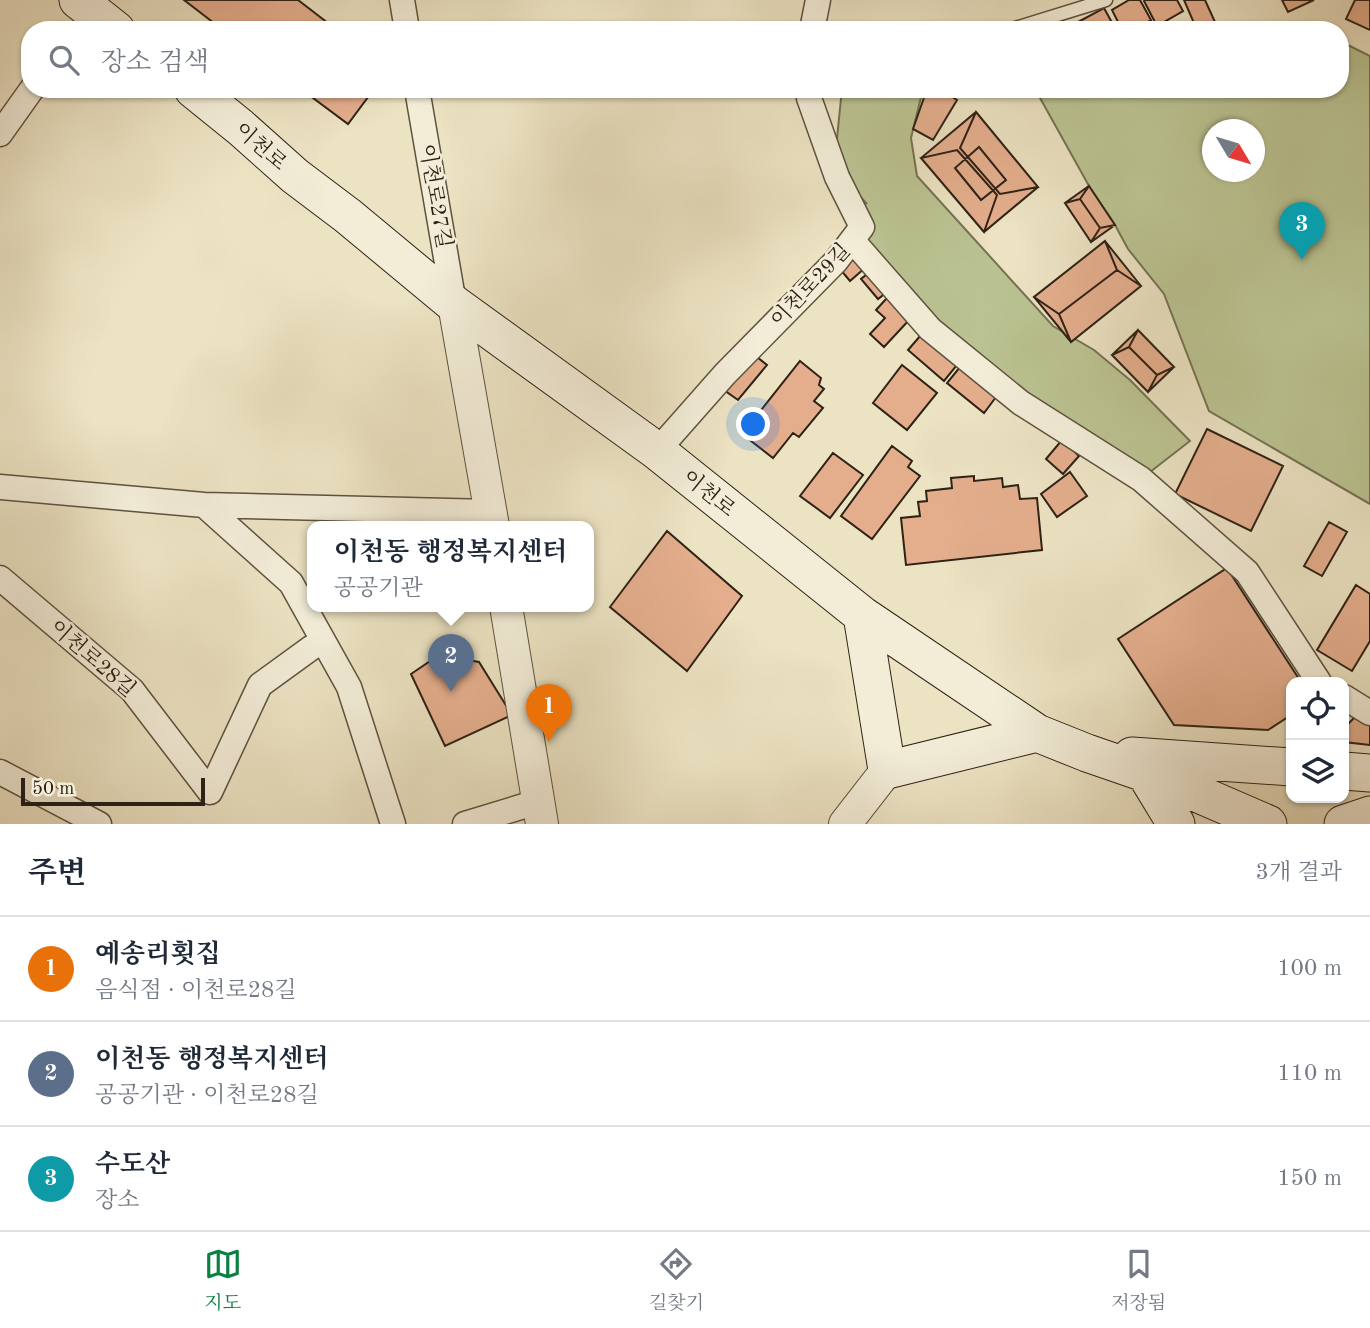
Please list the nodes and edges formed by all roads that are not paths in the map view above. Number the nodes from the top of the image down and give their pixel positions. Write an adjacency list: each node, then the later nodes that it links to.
1 (402, 0): 4 (street)
2 (818, 0): 5 (street)
3 (1106, 0): 6 (lane)
4 (406, 21)
5 (814, 21)
6 (1038, 21)
7 (26, 98): 11 (street)
8 (204, 98): 13 (main road, 이천로)
9 (419, 98): 13 (street, 이천로27길)
10 (809, 98): 12 (street, 이천로29길)
11 (0, 134)
12 (852, 240): 14 (street, 이천로29길); 22 (street)
13 (454, 304): 14 (main road, 이천로); 17 (street)
14 (657, 451): 20 (main road, 이천로)
15 (0, 487): 16 (street)
16 (204, 505): 17 (street); 21 (street)
17 (491, 519)
18 (0, 579): 21 (street, 이천로28길)
19 (507, 612): 33 (street)
20 (862, 615): 25 (main road, 이천로); 28 (main road)
21 (323, 641): 36 (street)
22 (1316, 677)
23 (1349, 700): 24 (street)
24 (1370, 713)
25 (1037, 733): 26 (main road, 이천로); 28 (main road)
26 (1087, 753): 27 (main road); 31 (main road, 이천로)
27 (1286, 767)
28 (887, 769): 38 (street)
29 (1349, 771): 32 (main road)
30 (0, 772): 35 (street)
31 (1145, 773): 39 (main road); 40 (main road, 이천로)
32 (1370, 773)
33 (539, 813): 37 (street)
34 (1370, 815): 41 (main road)
35 (99, 824)
36 (393, 824)
37 (465, 824)
38 (845, 824)
39 (1176, 824)
40 (1268, 824)
41 (1343, 824)

